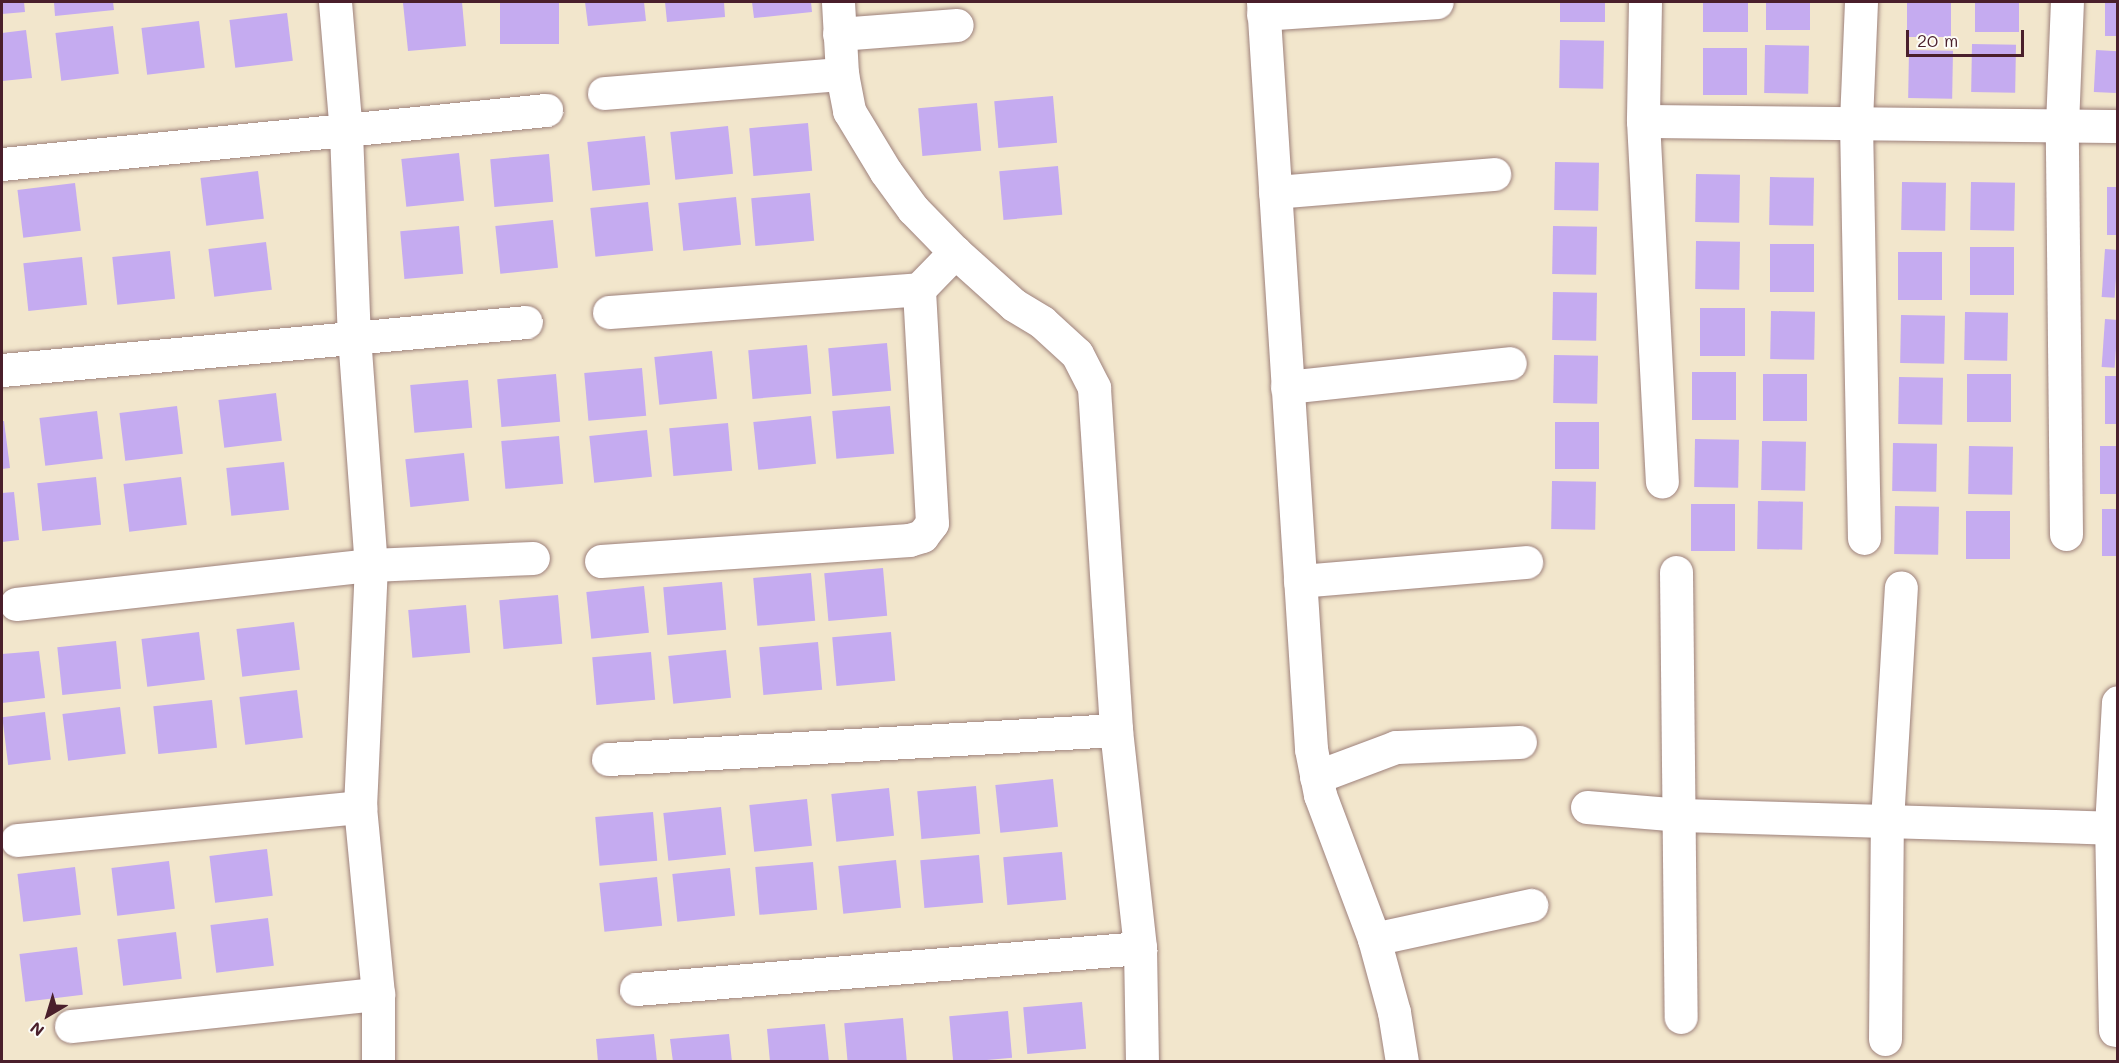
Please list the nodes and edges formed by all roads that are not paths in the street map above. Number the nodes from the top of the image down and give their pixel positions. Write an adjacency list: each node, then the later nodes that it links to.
1 (335, 2): 17 (street)
2 (838, 2): 9 (street)
3 (1437, 2): 7 (street)
4 (1645, 2): 13 (street)
5 (1861, 2): 14 (street)
6 (2067, 2): 15 (street)
7 (1263, 8): 20 (street)
8 (957, 25): 9 (street)
9 (839, 34): 10 (street)
10 (842, 74): 11 (street); 21 (street)
11 (604, 93)
12 (546, 110): 17 (street)
13 (1643, 121): 14 (street); 29 (street)
14 (1856, 123): 15 (street); 31 (street)
15 (2062, 125): 16 (street); 30 (street)
16 (2118, 126)
17 (346, 132): 18 (street); 25 (street)
18 (2, 164)
19 (1494, 174): 20 (street)
20 (1275, 192): 28 (street)
21 (955, 252): 22 (street); 41 (street)
22 (919, 289): 23 (street); 33 (street)
23 (609, 312)
24 (526, 322): 25 (street)
25 (354, 336): 27 (street); 35 (street)
26 (1510, 363): 28 (street)
27 (2, 370)
28 (1287, 387): 37 (street)
29 (1662, 482)
30 (2066, 534)
31 (1864, 538)
32 (533, 558): 35 (street)
33 (601, 561)
34 (1526, 562): 37 (street)
35 (371, 565): 39 (street); 45 (street)
36 (1676, 572): 47 (street)
37 (1300, 581): 44 (street)
38 (1901, 587): 48 (street)
39 (16, 604)
40 (2118, 702): 49 (street)
41 (1116, 730): 43 (street); 53 (street)
42 (1520, 742): 44 (street)
43 (608, 759)
44 (1316, 777): 52 (street)
45 (360, 807): 50 (street); 55 (street)
46 (1587, 807): 47 (street)
47 (1681, 815): 48 (street); 56 (street)
48 (1887, 821): 49 (street); 59 (street)
49 (2114, 827): 58 (street)
50 (16, 840)
51 (1531, 906): 52 (street)
52 (1374, 939): 62 (street)
53 (1140, 948): 54 (street); 61 (street)
54 (636, 989)
55 (378, 994): 57 (street); 60 (street)
56 (1681, 1017)
57 (71, 1026)
58 (2115, 1030)
59 (1885, 1039)
60 (378, 1062)
61 (1142, 1062)
62 (1402, 1062)

